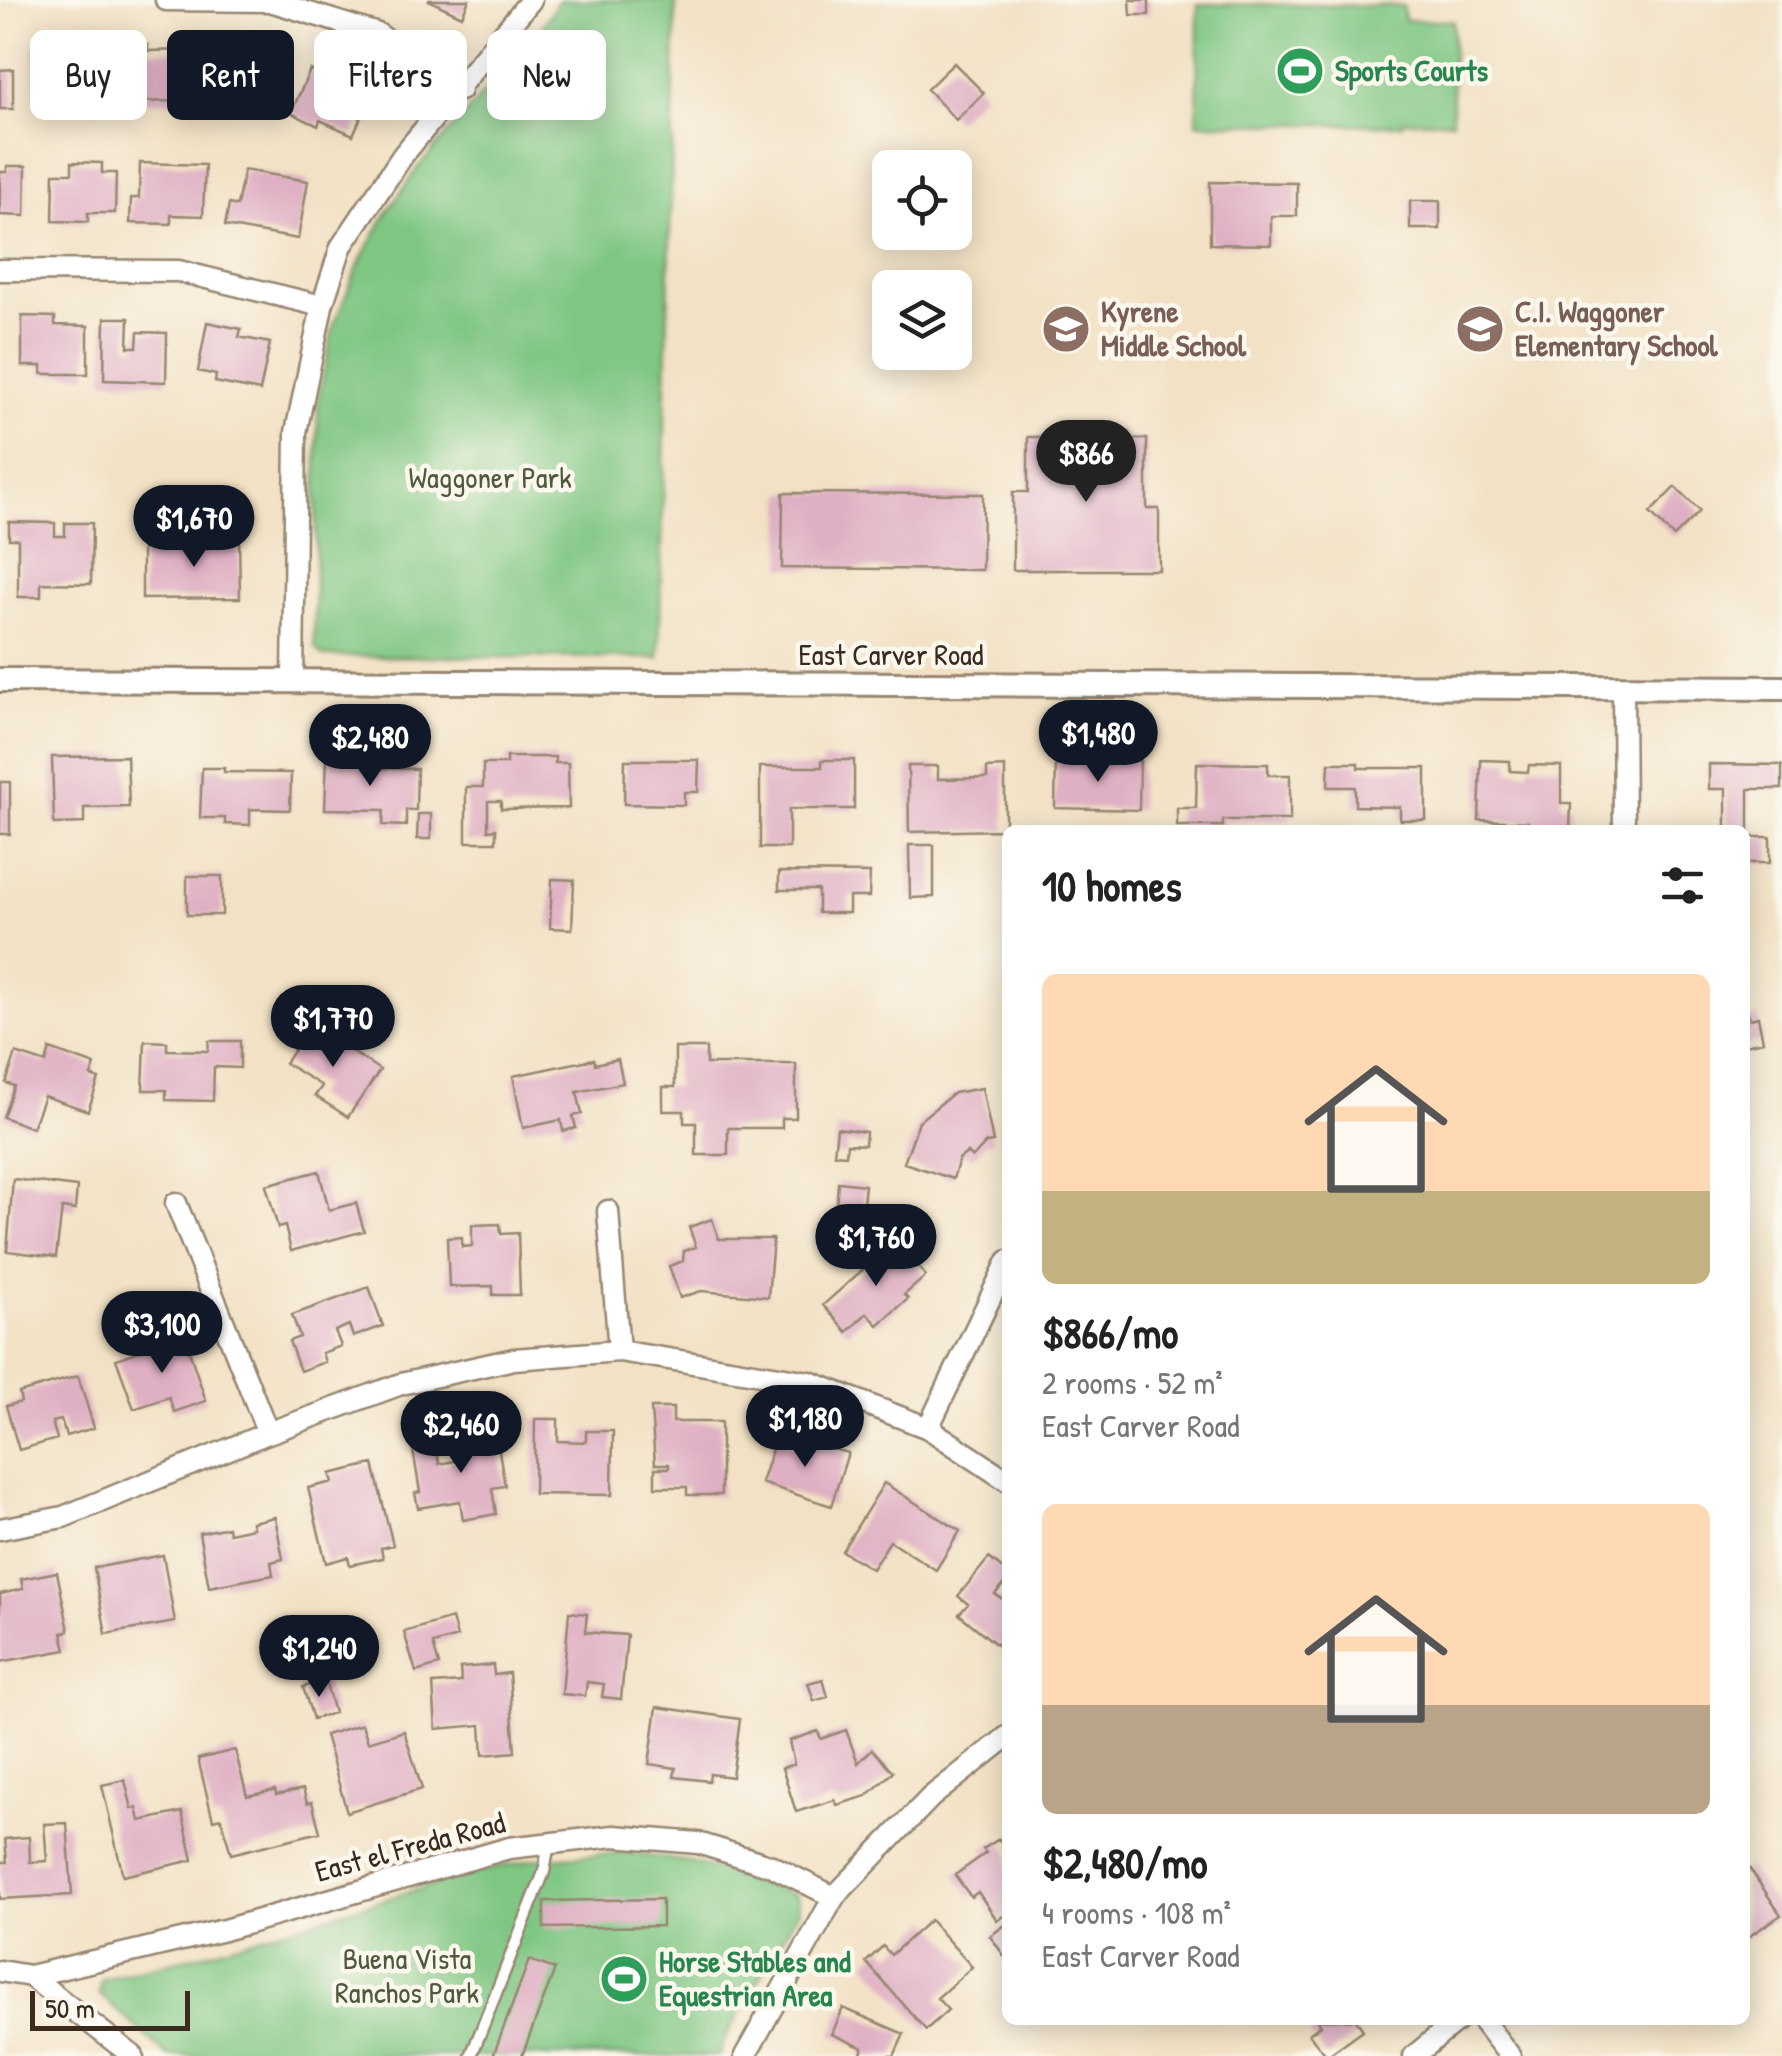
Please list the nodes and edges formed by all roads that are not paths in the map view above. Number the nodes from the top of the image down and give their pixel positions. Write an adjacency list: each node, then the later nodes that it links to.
1 (166, 0): 3 (street)
2 (532, 0): 4 (street)
3 (365, 30)
4 (467, 81)
5 (434, 120): 7 (street)
6 (0, 270): 7 (street)
7 (322, 306): 9 (street)
8 (0, 680): 9 (street, East Carver Road)
9 (294, 681): 10 (street, East Carver Road)
10 (1623, 687): 11 (street, East Carver Road); 12 (street)
11 (1782, 688)
12 (1624, 825)
13 (176, 1203): 18 (street)
14 (608, 1211): 16 (street)
15 (1002, 1274): 17 (street)
16 (618, 1351): 17 (street); 18 (street)
17 (928, 1428): 19 (street)
18 (268, 1433): 20 (street)
19 (1002, 1477)
20 (0, 1529)
21 (1002, 1741): 23 (street)
22 (549, 1843): 23 (street, East el Freda Road); 25 (street, East el Freda Road); 29 (lane)
23 (834, 1897): 30 (street)
24 (0, 1971): 25 (street, East el Freda Road)
25 (30, 1976): 28 (street)
26 (1452, 2025): 31 (street)
27 (1486, 2025): 32 (street)
28 (134, 2056)
29 (471, 2056)
30 (745, 2056)
31 (1414, 2056)
32 (1510, 2056)

